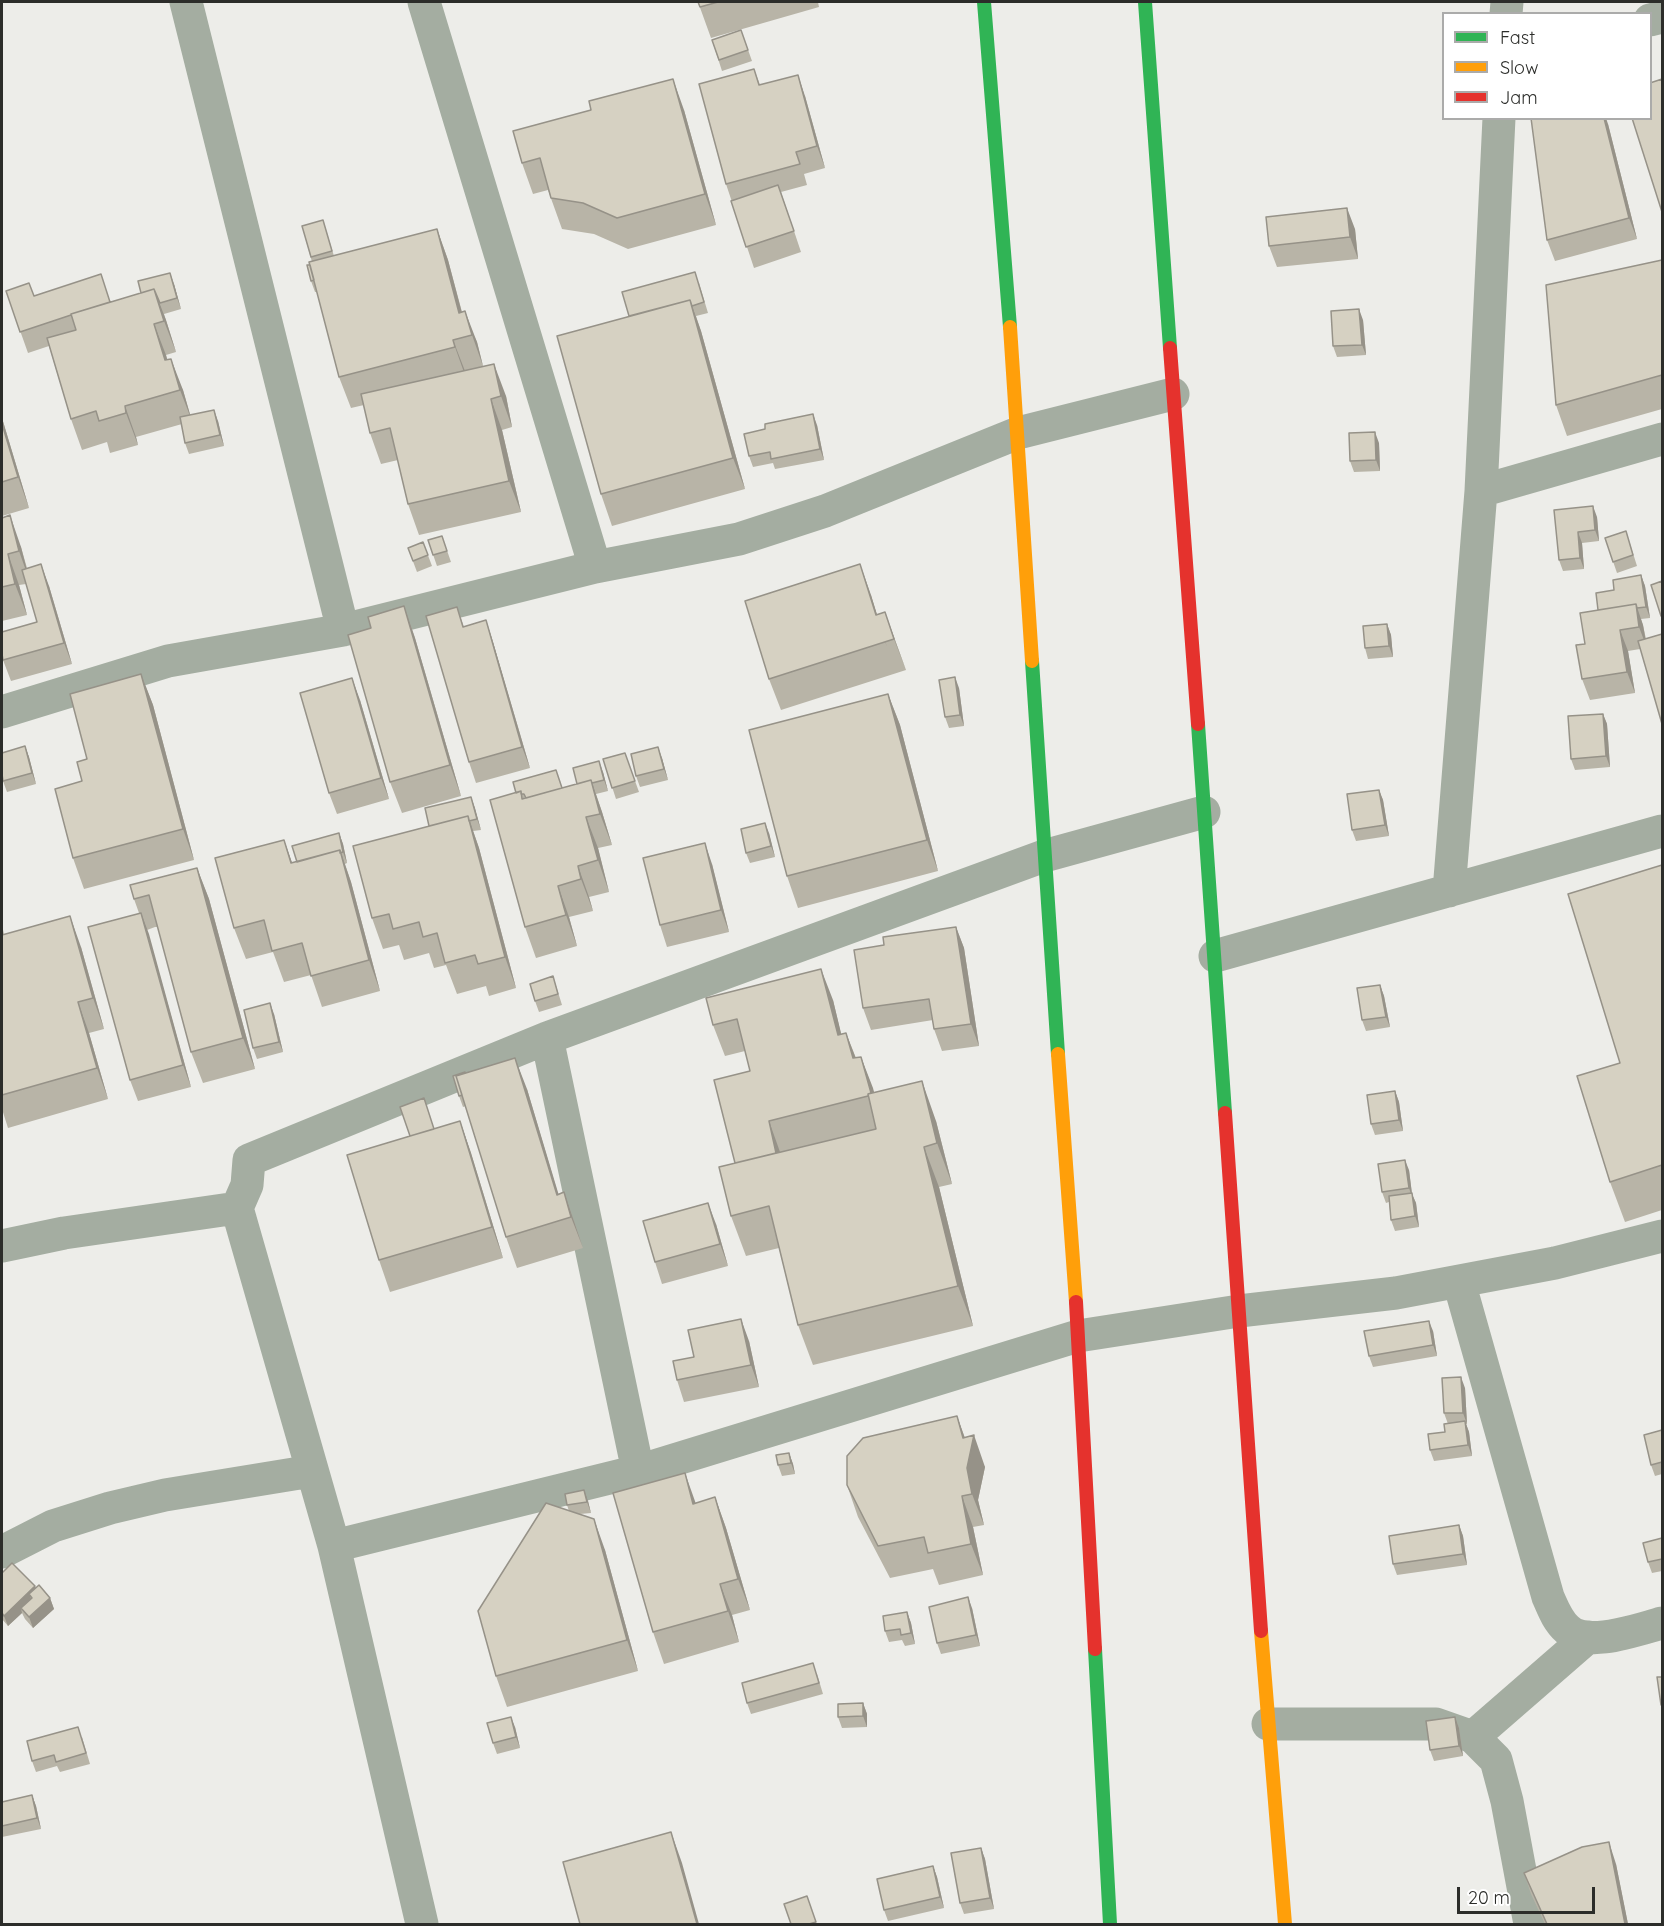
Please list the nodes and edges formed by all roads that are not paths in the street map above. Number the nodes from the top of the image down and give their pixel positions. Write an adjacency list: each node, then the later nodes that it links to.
1 (186, 2): 11 (street)
2 (424, 2): 10 (street)
3 (984, 2): 7 (street)
4 (1145, 2): 6 (street)
5 (1499, 120): 9 (street)
6 (1173, 394): 7 (street); 13 (street)
7 (1018, 433): 10 (street); 15 (street)
8 (1662, 439): 9 (street)
9 (1481, 491): 16 (street)
10 (595, 567): 11 (street)
11 (343, 630): 12 (street)
12 (2, 712)
13 (1204, 812): 15 (street); 17 (street)
14 (1662, 831): 16 (street)
15 (1044, 856): 18 (street); 24 (street)
16 (1449, 891): 17 (street)
17 (1215, 956): 23 (street)
18 (547, 1038): 19 (street); 26 (street)
19 (237, 1208): 21 (street); 25 (street)
20 (1662, 1236): 22 (street)
21 (2, 1246)
22 (1459, 1282): 23 (street); 30 (street)
23 (1239, 1311): 24 (street); 31 (street)
24 (1078, 1336): 26 (street); 34 (street)
25 (312, 1471): 27 (street); 28 (street)
26 (638, 1471): 27 (street)
27 (334, 1546): 33 (street)
28 (2, 1552)
29 (1662, 1623): 30 (street)
30 (1588, 1637): 32 (street)
31 (1268, 1724): 32 (street); 35 (street)
32 (1473, 1737): 36 (street)
33 (422, 1924)
34 (1110, 1924)
35 (1285, 1924)
36 (1530, 1924)

